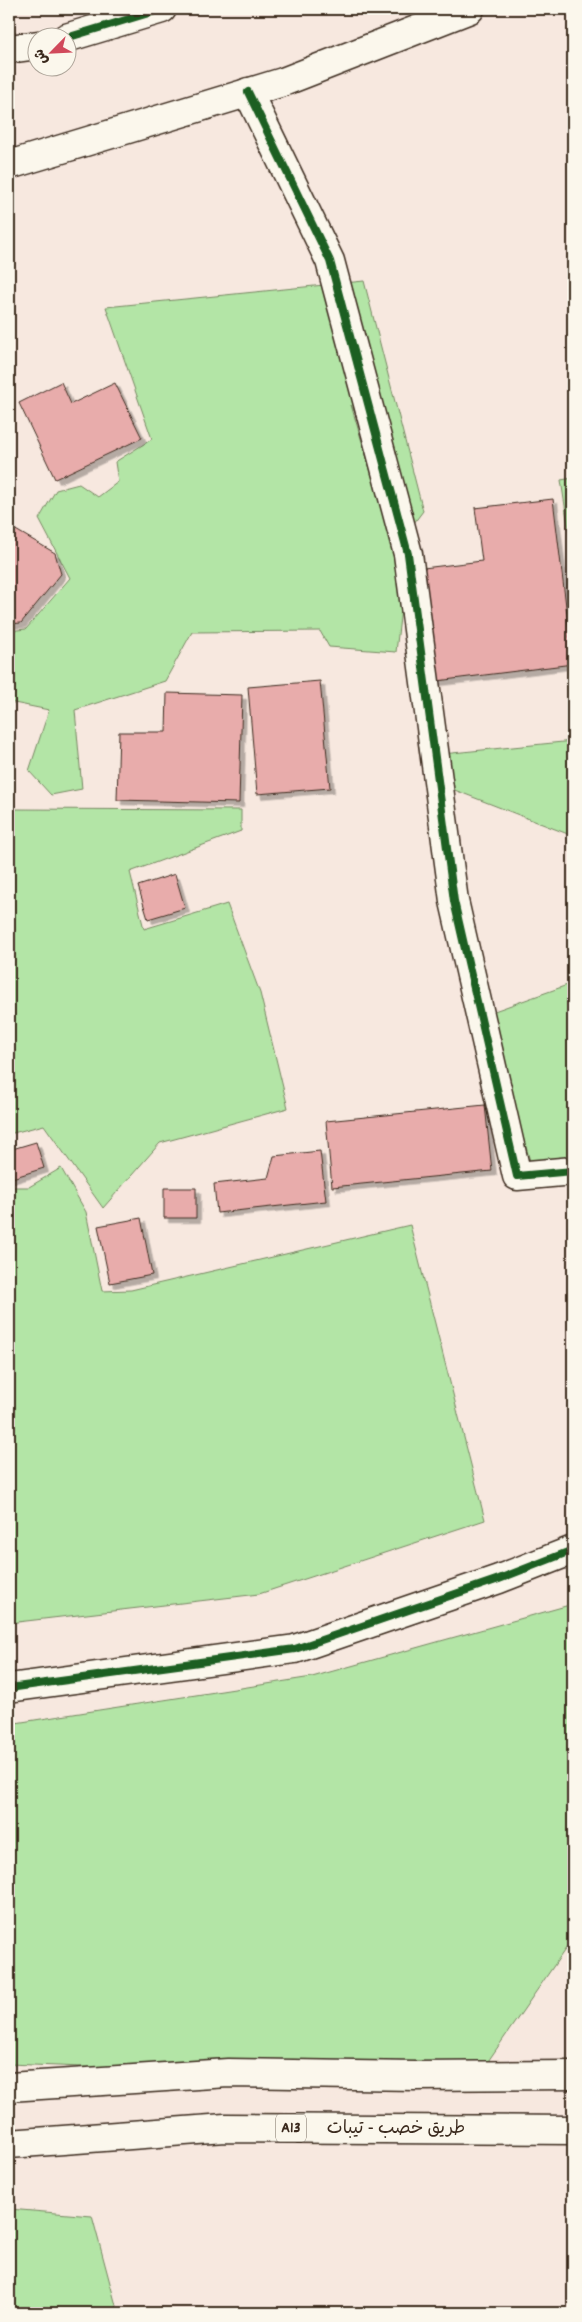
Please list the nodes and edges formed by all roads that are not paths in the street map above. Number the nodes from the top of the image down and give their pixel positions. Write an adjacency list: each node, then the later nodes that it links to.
1 (162, 9): 3 (main road)
2 (470, 9): 6 (main road)
3 (78, 34)
4 (28, 46): 5 (main road)
5 (9, 49)
6 (248, 92): 7 (main road); 8 (main road)
7 (9, 165)
8 (573, 1171)
9 (573, 1550): 10 (main road)
10 (9, 1688)
11 (573, 2075): 12 (main road)
12 (9, 2087)
13 (573, 2130): 14 (main road, طريق خصب - تيبات / A13)
14 (9, 2144)

